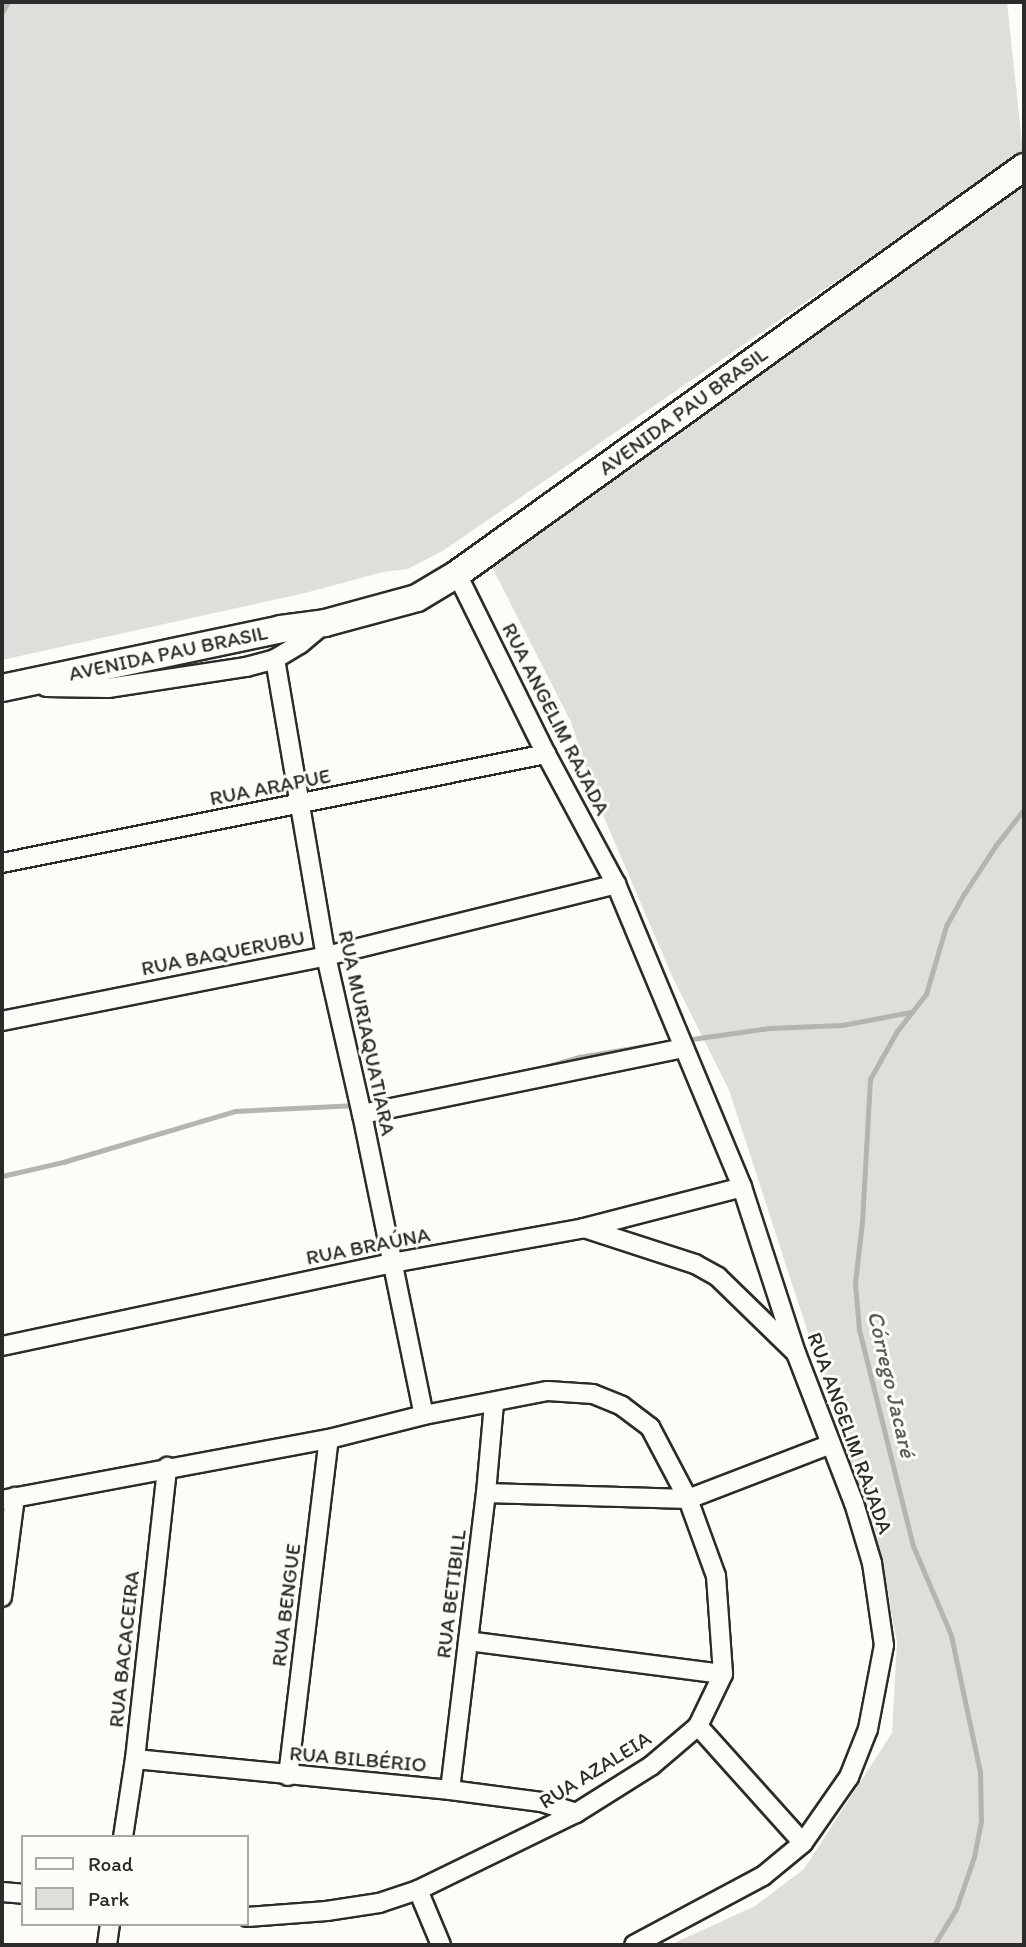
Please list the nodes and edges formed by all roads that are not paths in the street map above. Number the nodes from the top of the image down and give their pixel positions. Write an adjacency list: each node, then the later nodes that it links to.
1 (1024, 167): 2 (main road, AVENIDA PAU BRASIL)
2 (457, 573): 3 (main road, AVENIDA PAU BRASIL); 6 (street, RUA ANGELIM RAJADA)
3 (326, 623): 4 (street, AVENIDA PAU BRASIL); 5 (main road, AVENIDA PAU BRASIL)
4 (275, 659): 5 (street, AVENIDA PAU BRASIL); 7 (street, RUA MURIAQUATIARA)
5 (6, 687)
6 (546, 754): 7 (street, RUA ARAPUE); 9 (street, RUA ANGELIM RAJADA)
7 (300, 804): 8 (street, RUA ARAPUE); 10 (street, RUA MURIAQUATIARA)
8 (2, 863)
9 (616, 884): 10 (street, RUA BAQUERUBU); 12 (street, RUA ANGELIM RAJADA)
10 (326, 956): 11 (street, RUA BAQUERUBU); 13 (street, RUA MURIAQUATIARA)
11 (2, 1021)
12 (680, 1042): 13 (street); 14 (street, RUA ANGELIM RAJADA)
13 (360, 1106): 16 (street, RUA MURIAQUATIARA)
14 (742, 1186): 15 (street, RUA BRAÚNA); 18 (street, RUA ANGELIM RAJADA)
15 (584, 1228): 16 (street, RUA BRAÚNA); 18 (street)
16 (392, 1263): 17 (street, RUA BRAÚNA); 20 (street, RUA MURIAQUATIARA)
17 (2, 1346)
18 (796, 1353): 22 (street, RUA ANGELIM RAJADA)
19 (494, 1404): 20 (street, RUA AZALEIA); 24 (street, RUA BETIBILL); 26 (street, RUA AZALEIA)
20 (424, 1415): 21 (street, RUA AZALEIA)
21 (329, 1439): 23 (street, RUA AZALEIA); 32 (street, RUA BENGUE)
22 (831, 1444): 26 (street); 36 (street, RUA ANGELIM RAJADA)
23 (167, 1467): 25 (street, RUA AZALEIA); 31 (street, RUA BACACEIRA)
24 (486, 1493): 26 (street); 28 (street, RUA BETIBILL)
25 (8, 1498): 27 (street)
26 (688, 1499): 29 (street, RUA AZALEIA)
27 (2, 1597)
28 (468, 1641): 29 (street); 33 (street, RUA BETIBILL)
29 (723, 1674): 30 (street, RUA AZALEIA)
30 (698, 1726): 34 (street, RUA AZALEIA); 36 (street)
31 (135, 1759): 32 (street, RUA BILBÉRIO); 35 (street, RUA BACACEIRA)
32 (288, 1776): 33 (street, RUA BILBÉRIO)
33 (450, 1790): 34 (street, RUA BILBÉRIO)
34 (576, 1813): 37 (street, RUA AZALEIA)
35 (123, 1835)
36 (803, 1843): 44 (street, RUA ANGELIM RAJADA)
37 (418, 1890): 40 (street, RUA AZALEIA); 43 (street)
38 (2, 1892): 39 (street)
39 (21, 1894)
40 (248, 1917)
41 (110, 1926): 42 (street)
42 (107, 1945)
43 (441, 1945)
44 (634, 1945)

